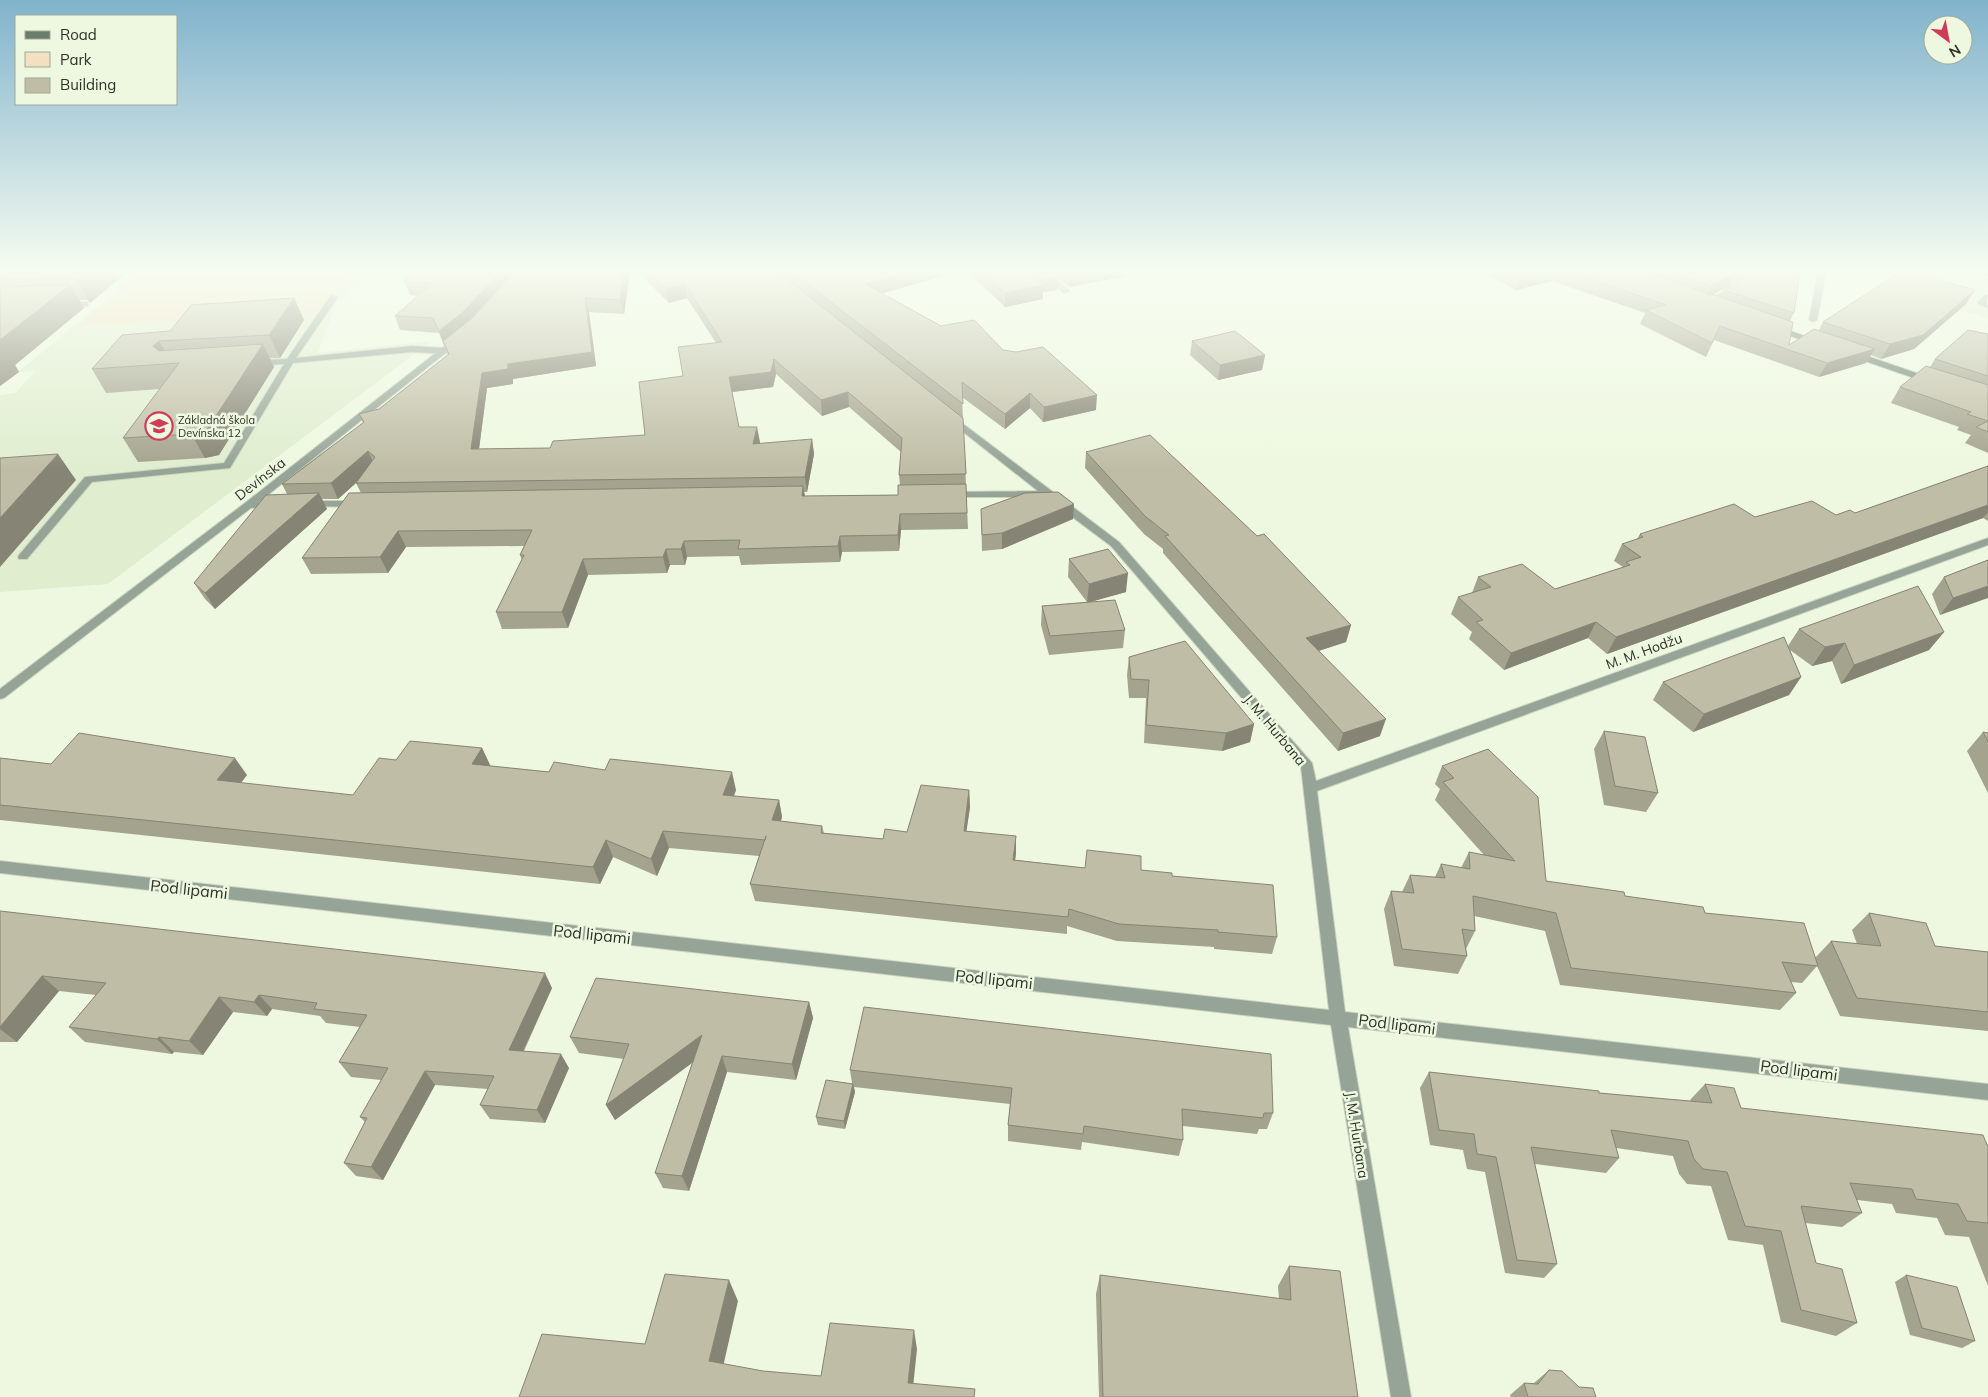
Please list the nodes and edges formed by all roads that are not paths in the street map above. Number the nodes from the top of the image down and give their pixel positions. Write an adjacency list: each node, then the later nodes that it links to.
1 (306, 337): 7 (street)
2 (462, 337): 5 (street, Devínska)
3 (1802, 337): 4 (main road)
4 (1828, 346)
5 (445, 351): 7 (street); 14 (street, Devínska)
6 (1846, 352): 9 (main road)
7 (290, 361): 8 (street); 16 (street)
8 (251, 363)
9 (1941, 384)
10 (939, 408): 11 (street, J. M. Hurbana)
11 (1048, 494): 12 (street); 18 (street, J. M. Hurbana)
12 (939, 495)
13 (365, 503): 14 (street)
14 (249, 505): 17 (street, Devínska)
15 (1988, 541): 18 (street, M. M. Hodžu)
16 (23, 557)
17 (0, 695)
18 (1310, 789): 20 (street, J. M. Hurbana)
19 (0, 867): 20 (street, Pod lipami)
20 (1338, 1017): 21 (street, Pod lipami); 22 (street, J. M. Hurbana)
21 (1988, 1092)
22 (1401, 1397)

